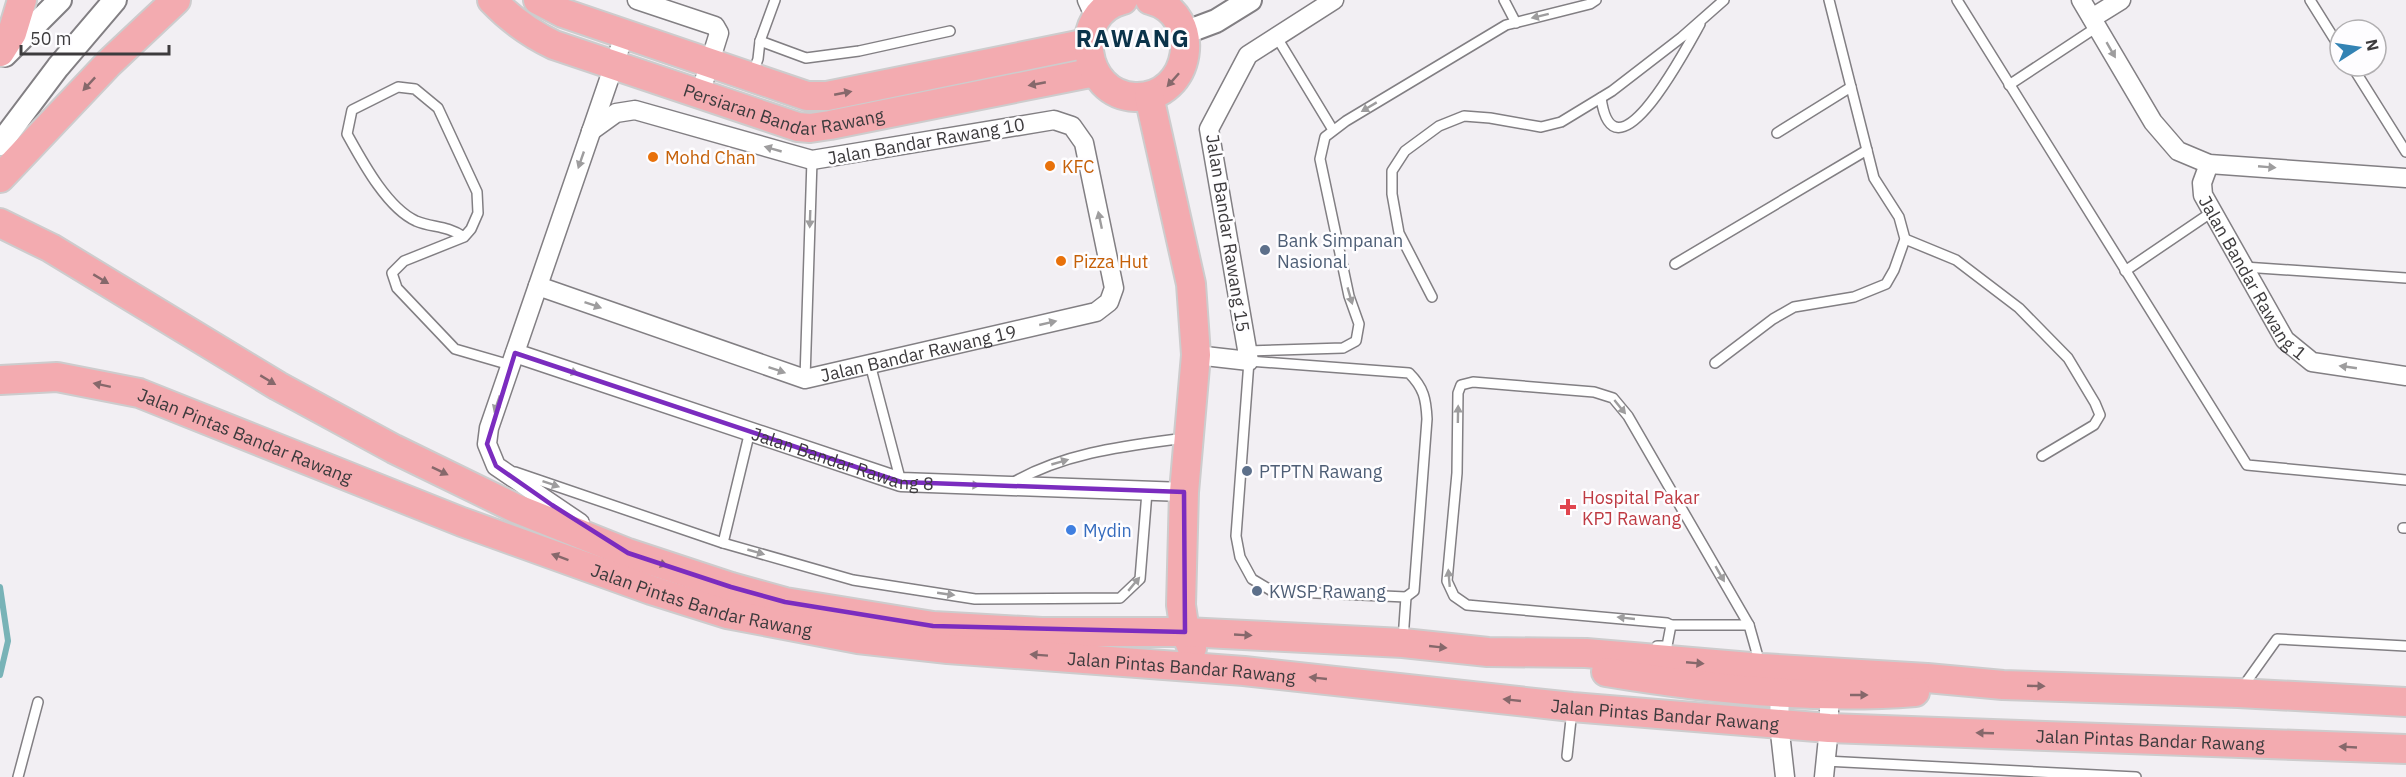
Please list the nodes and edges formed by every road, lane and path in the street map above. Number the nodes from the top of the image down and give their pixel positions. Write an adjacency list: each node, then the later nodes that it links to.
1 (22, 0): 31 (main road)
2 (60, 0): 32 (street)
3 (115, 0): 46 (street)
4 (177, 0): 51 (main road, one-way to 51)
5 (492, 0): 34 (main road, Persiaran Bandar Rawang)
6 (538, 0): 27 (main road, Persiaran Bandar Rawang)
7 (638, 0): 33 (street)
8 (775, 0): 30 (lane)
9 (1124, 0): 22 (main road)
10 (1150, 0): 28 (main road)
11 (1250, 0): 28 (street)
12 (1334, 0): 29 (street, Jalan Bandar Rawang 15)
13 (1504, 0): 23 (lane)
14 (1596, 0): 23 (lane, one-way to 23)
15 (1724, 0): 21 (lane)
16 (1829, 0): 39 (lane)
17 (1957, 0): 38 (lane)
18 (2081, 0): 24 (street, Jalan Bandar Rawang 1)
19 (2121, 0): 24 (street)
20 (2310, 0): 25 (lane)
21 (1705, 17): 42 (lane); 42 (lane)
22 (1090, 21): 35 (main road, Persiaran Bandar Rawang, one-way to 22); 37 (main road)
23 (1516, 22): 43 (lane, one-way to 43)
24 (2095, 22): 38 (lane); 50 (street, Jalan Bandar Rawang 1, one-way to 50)
25 (2328, 29)
26 (950, 31): 30 (lane)
27 (625, 33): 33 (main road, Persiaran Bandar Rawang); 34 (street)
28 (1184, 33): 41 (main road, one-way to 41)
29 (1276, 36): 43 (lane); 65 (street, Jalan Bandar Rawang 15)
30 (760, 41): 35 (lane)
31 (0, 52)
32 (0, 61)
33 (710, 61): 35 (main road, Persiaran Bandar Rawang); 40 (street)
34 (614, 65): 40 (main road, Persiaran Bandar Rawang); 44 (street)
35 (752, 76)
36 (2360, 78): 48 (lane)
37 (1101, 80): 40 (main road, Persiaran Bandar Rawang, one-way to 40); 41 (main road)
38 (2009, 85): 59 (lane)
39 (1851, 87): 45 (lane); 47 (lane)
40 (700, 94)
41 (1149, 96): 64 (main road)
42 (1601, 98): 62 (lane)
43 (1333, 130): 65 (lane, one-way to 65)
44 (591, 131): 49 (street, Jalan Bandar Rawang 10, one-way to 44); 61 (street, one-way to 61)
45 (1777, 133)
46 (0, 144)
47 (1867, 150): 56 (lane); 57 (lane)
48 (2406, 152)
49 (812, 160): 63 (street, Jalan Bandar Rawang 10, one-way to 49); 70 (lane, one-way to 70)
50 (2209, 164): 52 (street, one-way to 52); 53 (street, Jalan Bandar Rawang 1)
51 (0, 178)
52 (2406, 178)
53 (2212, 212): 58 (street, Jalan Bandar Rawang 1); 59 (lane)
54 (0, 222): 83 (main road, Jalan Pintas Bandar Rawang, one-way to 83)
55 (464, 237): 55 (lane); 66 (lane)
56 (1905, 238): 67 (lane); 74 (lane)
57 (1675, 264)
58 (2241, 267): 60 (lane); 69 (street, Jalan Bandar Rawang 1, one-way to 58)
59 (2125, 271): 76 (lane)
60 (2406, 278)
61 (538, 286): 66 (street); 70 (street, Jalan Bandar Rawang 19, one-way to 70)
62 (1432, 297)
63 (1096, 312): 68 (street, Jalan Bandar Rawang 19, one-way to 63)
64 (1196, 355): 65 (street, Jalan Bandar Rawang 15); 73 (main road)
65 (1248, 356): 84 (lane); 84 (lane)
66 (512, 359): 72 (street, Jalan Bandar Rawang 8, one-way to 72); 75 (street, one-way to 75)
67 (1715, 363)
68 (870, 364): 70 (street, Jalan Bandar Rawang 19); 77 (lane)
69 (2406, 376)
70 (805, 379)
71 (0, 381): 97 (main road, Jalan Pintas Bandar Rawang, one-way to 71)
72 (750, 431): 77 (street, Jalan Bandar Rawang 8); 81 (lane)
73 (1190, 437): 78 (lane, one-way to 73); 80 (main road)
74 (2042, 456)
75 (496, 466): 81 (lane, one-way to 81); 83 (street)
76 (2406, 480)
77 (901, 482): 78 (street, Jalan Bandar Rawang 8, one-way to 78)
78 (1007, 487): 79 (street, Jalan Bandar Rawang 8)
79 (1147, 492): 80 (street, Jalan Bandar Rawang 8); 81 (lane, one-way to 79)
80 (1184, 492): 82 (main road)
81 (723, 543)
82 (1182, 546): 85 (main road); 88 (main road)
83 (628, 553): 85 (main road, Jalan Pintas Bandar Rawang, one-way to 85)
84 (1406, 597): 91 (lane)
85 (899, 621): 88 (main road, Jalan Pintas Bandar Rawang)
86 (1671, 625): 87 (lane); 87 (lane, one-way to 87); 93 (lane)
87 (1749, 625): 96 (lane)
88 (1185, 632): 91 (main road, Jalan Pintas Bandar Rawang, one-way to 91); 97 (main road)
89 (1529, 641): 95 (lane)
90 (1562, 642): 92 (lane)
91 (1403, 643): 95 (main road, Jalan Pintas Bandar Rawang, one-way to 95)
92 (1606, 644)
93 (1645, 646)
94 (2406, 646): 100 (lane)
95 (1488, 652): 96 (main road, Jalan Pintas Bandar Rawang, one-way to 96); 99 (main road)
96 (1762, 668): 98 (main road, Jalan Pintas Bandar Rawang)
97 (1244, 671): 104 (main road, Jalan Pintas Bandar Rawang, one-way to 97)
98 (2003, 685): 100 (main road, Jalan Pintas Bandar Rawang, one-way to 100); 101 (main road, one-way to 98)
99 (1780, 692): 101 (main road); 105 (street)
100 (2238, 693): 103 (main road, Jalan Pintas Bandar Rawang)
101 (1829, 695): 106 (street)
102 (38, 702): 111 (lane)
103 (2406, 702)
104 (1572, 707): 105 (main road, Jalan Pintas Bandar Rawang); 108 (lane)
105 (1779, 724): 106 (main road, Jalan Pintas Bandar Rawang); 112 (street)
106 (1829, 728): 107 (main road, Jalan Pintas Bandar Rawang, one-way to 106); 109 (street)
107 (2406, 749)
108 (1567, 756)
109 (1824, 769): 110 (lane)
110 (2096, 776): 113 (lane)
111 (18, 777)
112 (1785, 777)
113 (2136, 777)

